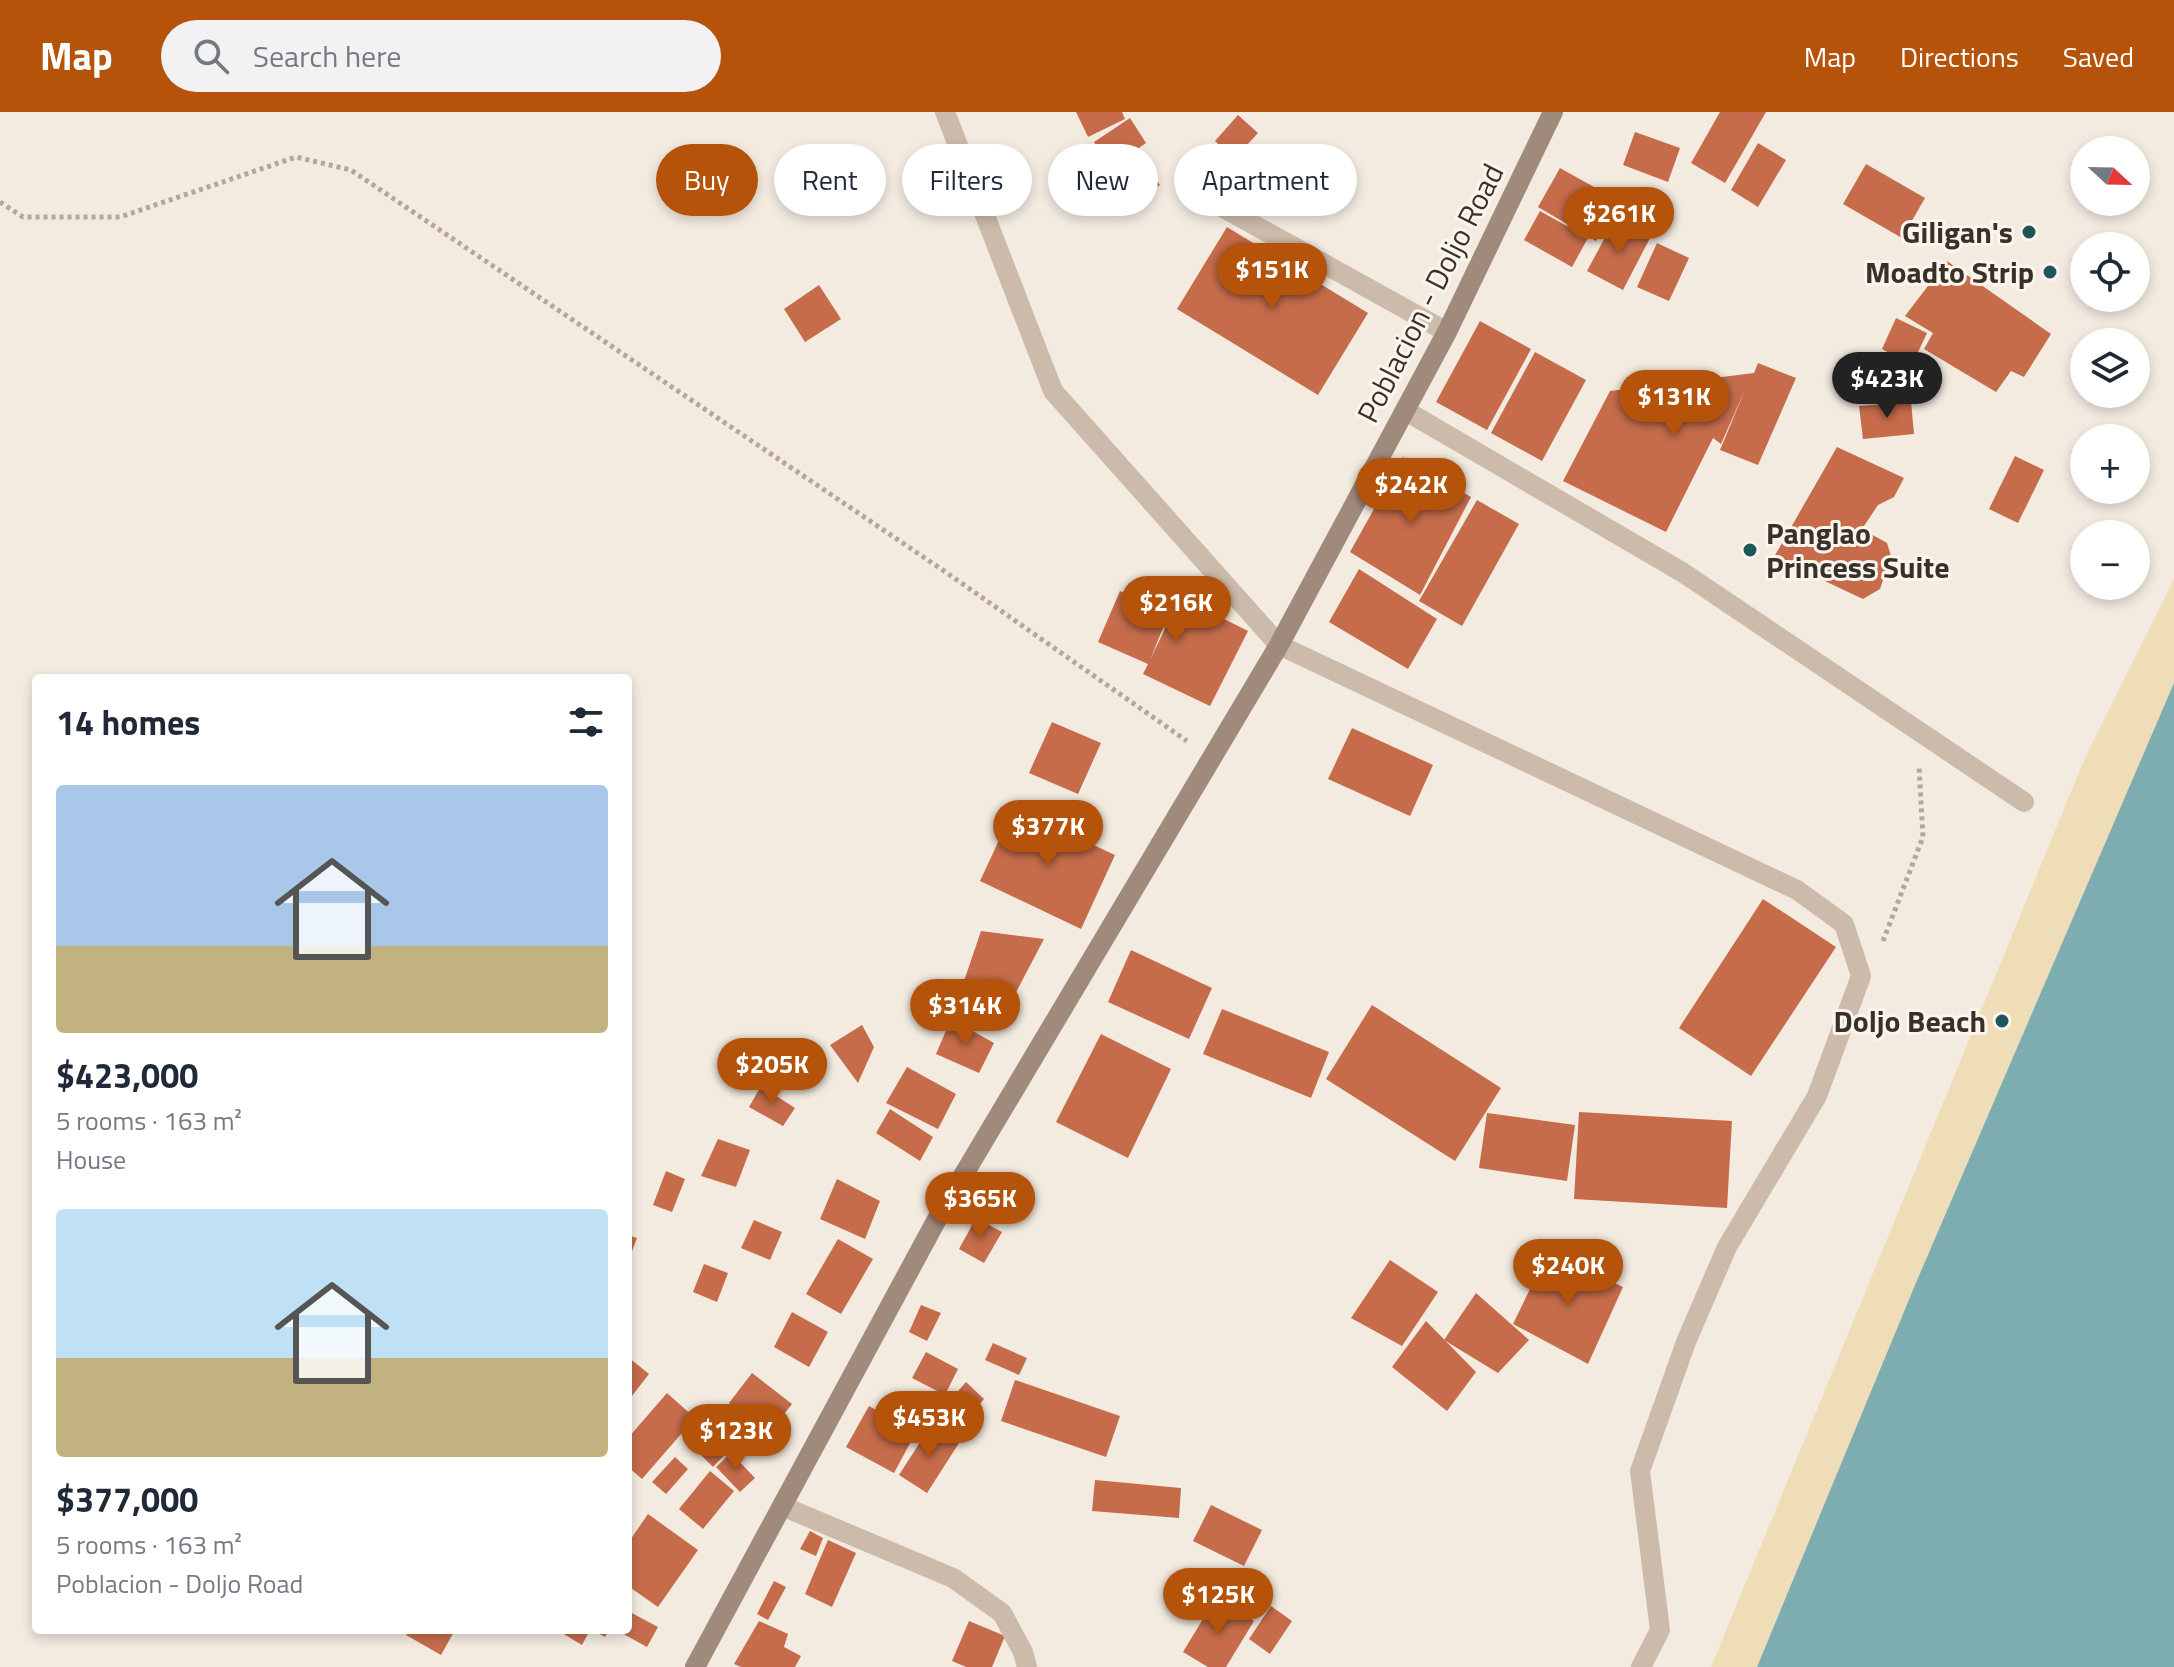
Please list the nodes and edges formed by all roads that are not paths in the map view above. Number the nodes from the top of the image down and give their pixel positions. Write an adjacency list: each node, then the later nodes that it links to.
1 (945, 112): 6 (street)
2 (1553, 112): 4 (street, Poblacion - Doljo Road)
3 (1238, 216): 4 (street)
4 (1447, 332): 5 (street, Poblacion - Doljo Road)
5 (1406, 411): 6 (street, Poblacion - Doljo Road); 7 (street)
6 (1279, 645): 8 (street, Poblacion - Doljo Road); 11 (street)
7 (2024, 802)
8 (782, 1506): 9 (street, Poblacion - Doljo Road); 10 (street)
9 (695, 1667)
10 (1027, 1667)
11 (1641, 1667)

